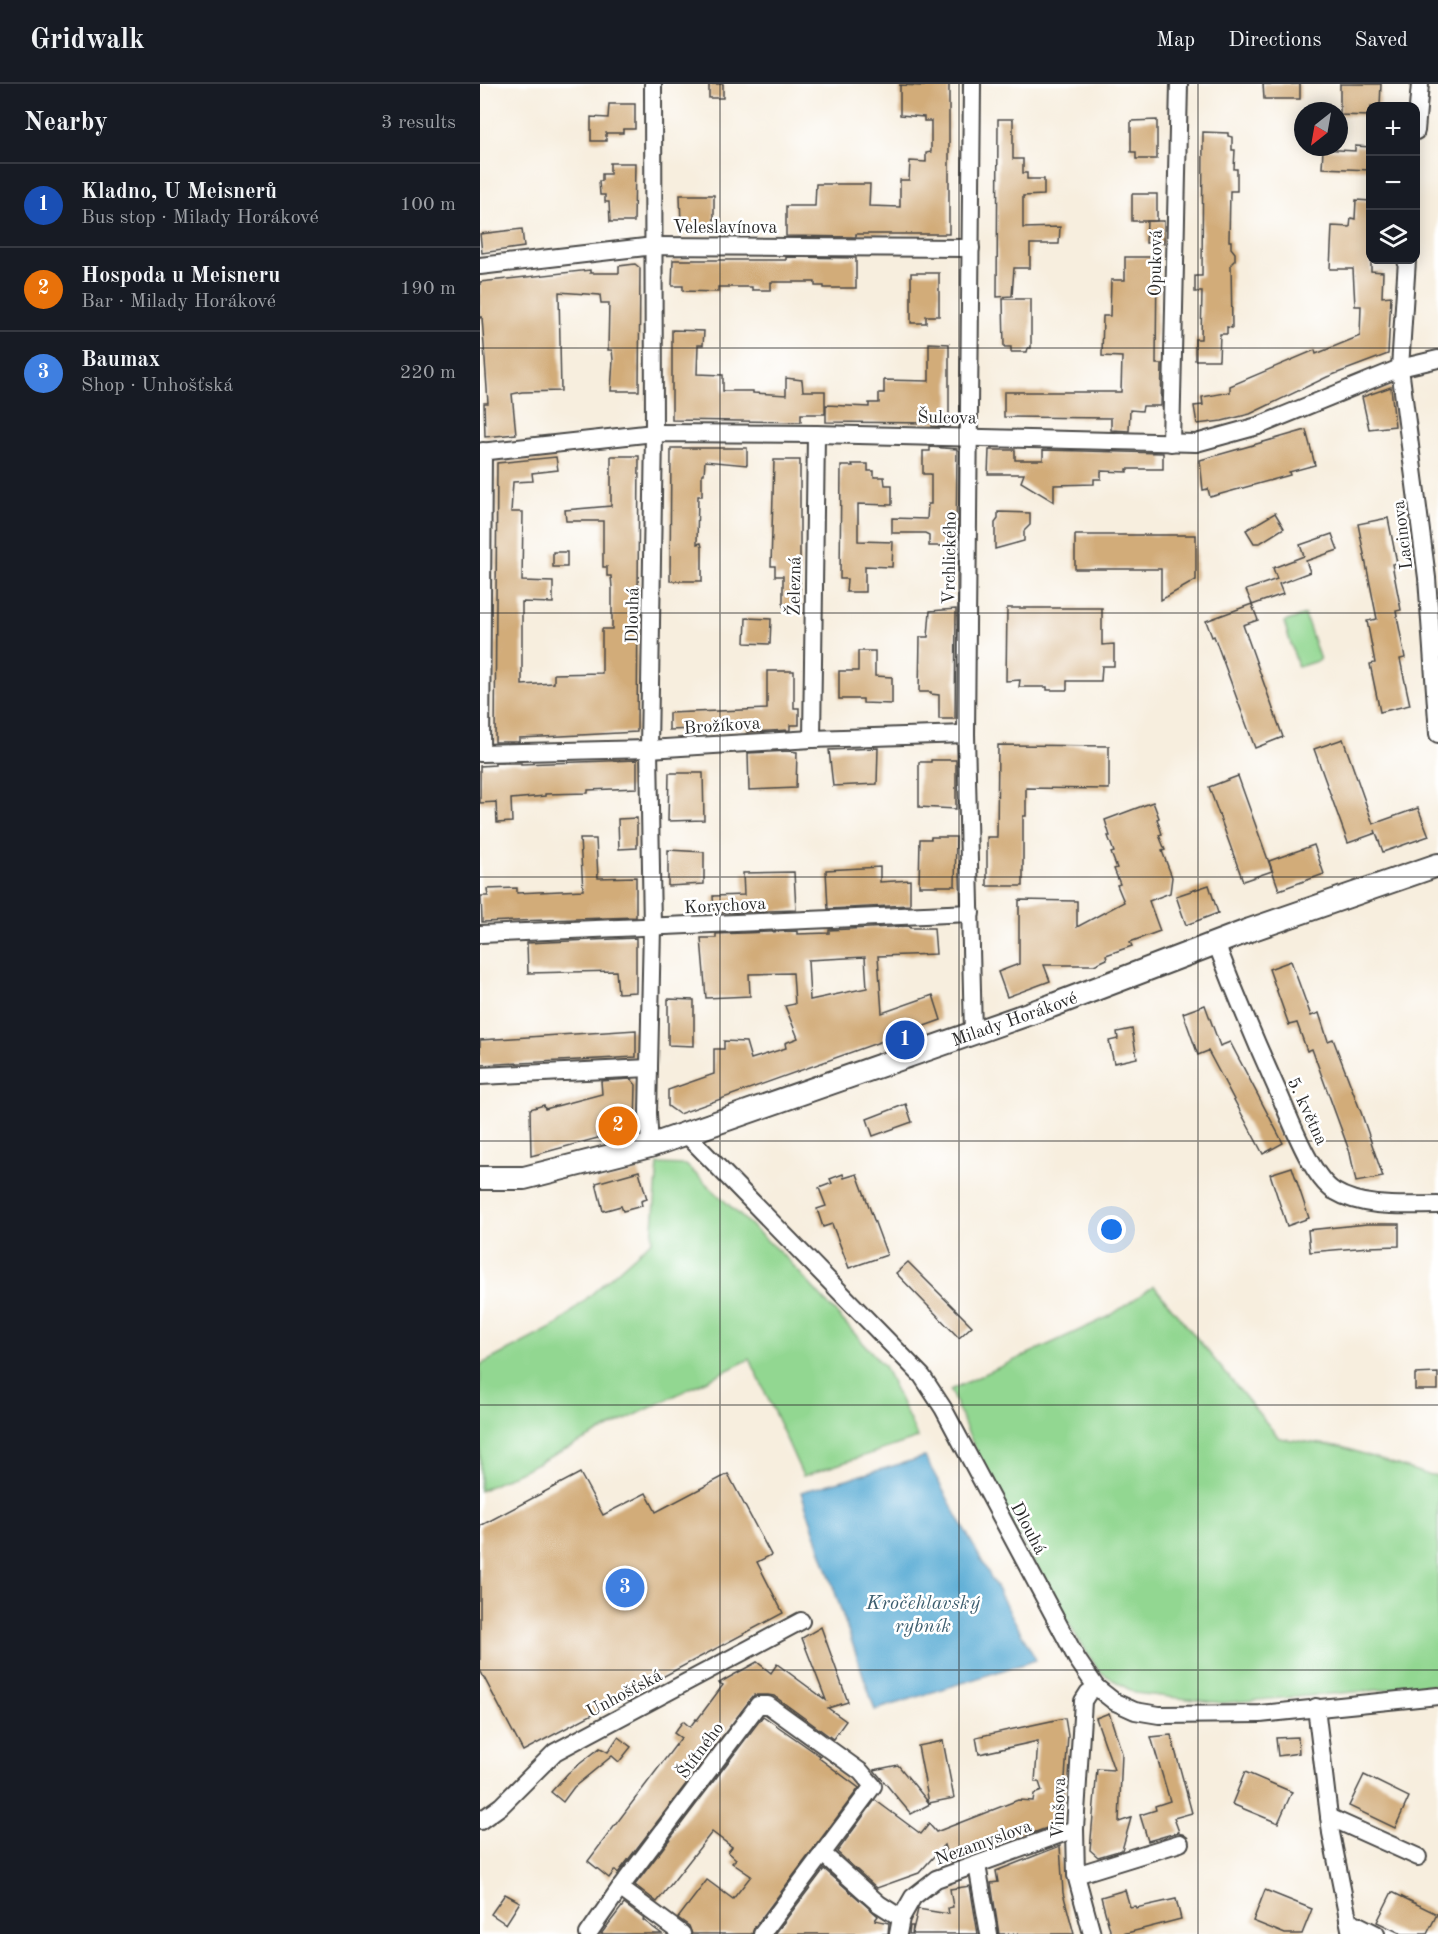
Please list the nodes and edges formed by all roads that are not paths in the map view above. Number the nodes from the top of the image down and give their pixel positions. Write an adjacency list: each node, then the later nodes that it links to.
1 (653, 84): 6 (street, Dlouhá)
2 (972, 84): 7 (street, Vrchlického)
3 (1179, 84): 15 (street, Opuková)
4 (1420, 84): 5 (street)
5 (1418, 102)
6 (654, 246): 7 (street, Veleslavínova); 9 (street, Veleslavínova); 12 (street, Dlouhá)
7 (970, 248): 14 (street, Vrchlického)
8 (1407, 264): 11 (street, Lacinova)
9 (480, 266)
10 (1438, 359): 11 (street, Šulcova)
11 (1400, 368): 15 (street, Šulcova); 17 (street, Lacinova)
12 (654, 433): 13 (street, Šulcova); 16 (street, Šulcova); 21 (street, Dlouhá)
13 (816, 434): 14 (street, Šulcova); 20 (street, Železná)
14 (970, 437): 15 (street, Šulcova); 18 (street, Vrchlického)
15 (1171, 443)
16 (482, 451): 22 (street)
17 (1433, 573): 19 (street, Lacinova)
18 (966, 734): 20 (street, Brožíkova); 24 (street, Vrchlického)
19 (1438, 734)
20 (812, 739): 21 (street, Brožíkova)
21 (649, 749): 22 (street, Brožíkova); 25 (street, Dlouhá)
22 (481, 753)
23 (1438, 865): 27 (main road, Milady Horákové)
24 (971, 913): 25 (street, Korychova); 28 (street, Vrchlického)
25 (652, 927): 26 (street, Korychova); 29 (street, Dlouhá)
26 (480, 934)
27 (1216, 943): 28 (main road, Milady Horákové); 34 (street, 5. května)
28 (973, 1033): 31 (main road, Milady Horákové)
29 (649, 1068): 30 (street); 32 (street, Dlouhá)
30 (480, 1076)
31 (687, 1134): 32 (main road, Milady Horákové); 36 (street, Dlouhá)
32 (650, 1146): 33 (main road, Milady Horákové)
33 (480, 1178)
34 (1438, 1205)
35 (801, 1621): 40 (street, Unhošťská)
36 (1096, 1687): 38 (street, Dlouhá); 41 (street, Vinšova)
37 (1438, 1695): 38 (street, Dlouhá)
38 (1316, 1707): 39 (street)
39 (1329, 1816): 44 (street); 49 (street)
40 (480, 1821)
41 (1075, 1829): 45 (street, Nezamyslova); 46 (street, Vinšova)
42 (1180, 1843): 46 (street)
43 (823, 1854): 47 (street, Štítného); 48 (street); 52 (street)
44 (1418, 1857)
45 (977, 1865): 48 (street, Nezamyslova); 53 (street)
46 (1076, 1875): 54 (street, Vinšova)
47 (620, 1888): 50 (street, Štítného); 51 (street)
48 (899, 1926)
49 (1350, 1927): 55 (street)
50 (588, 1934)
51 (682, 1934)
52 (762, 1934)
53 (989, 1934)
54 (1092, 1934)
55 (1376, 1934)

